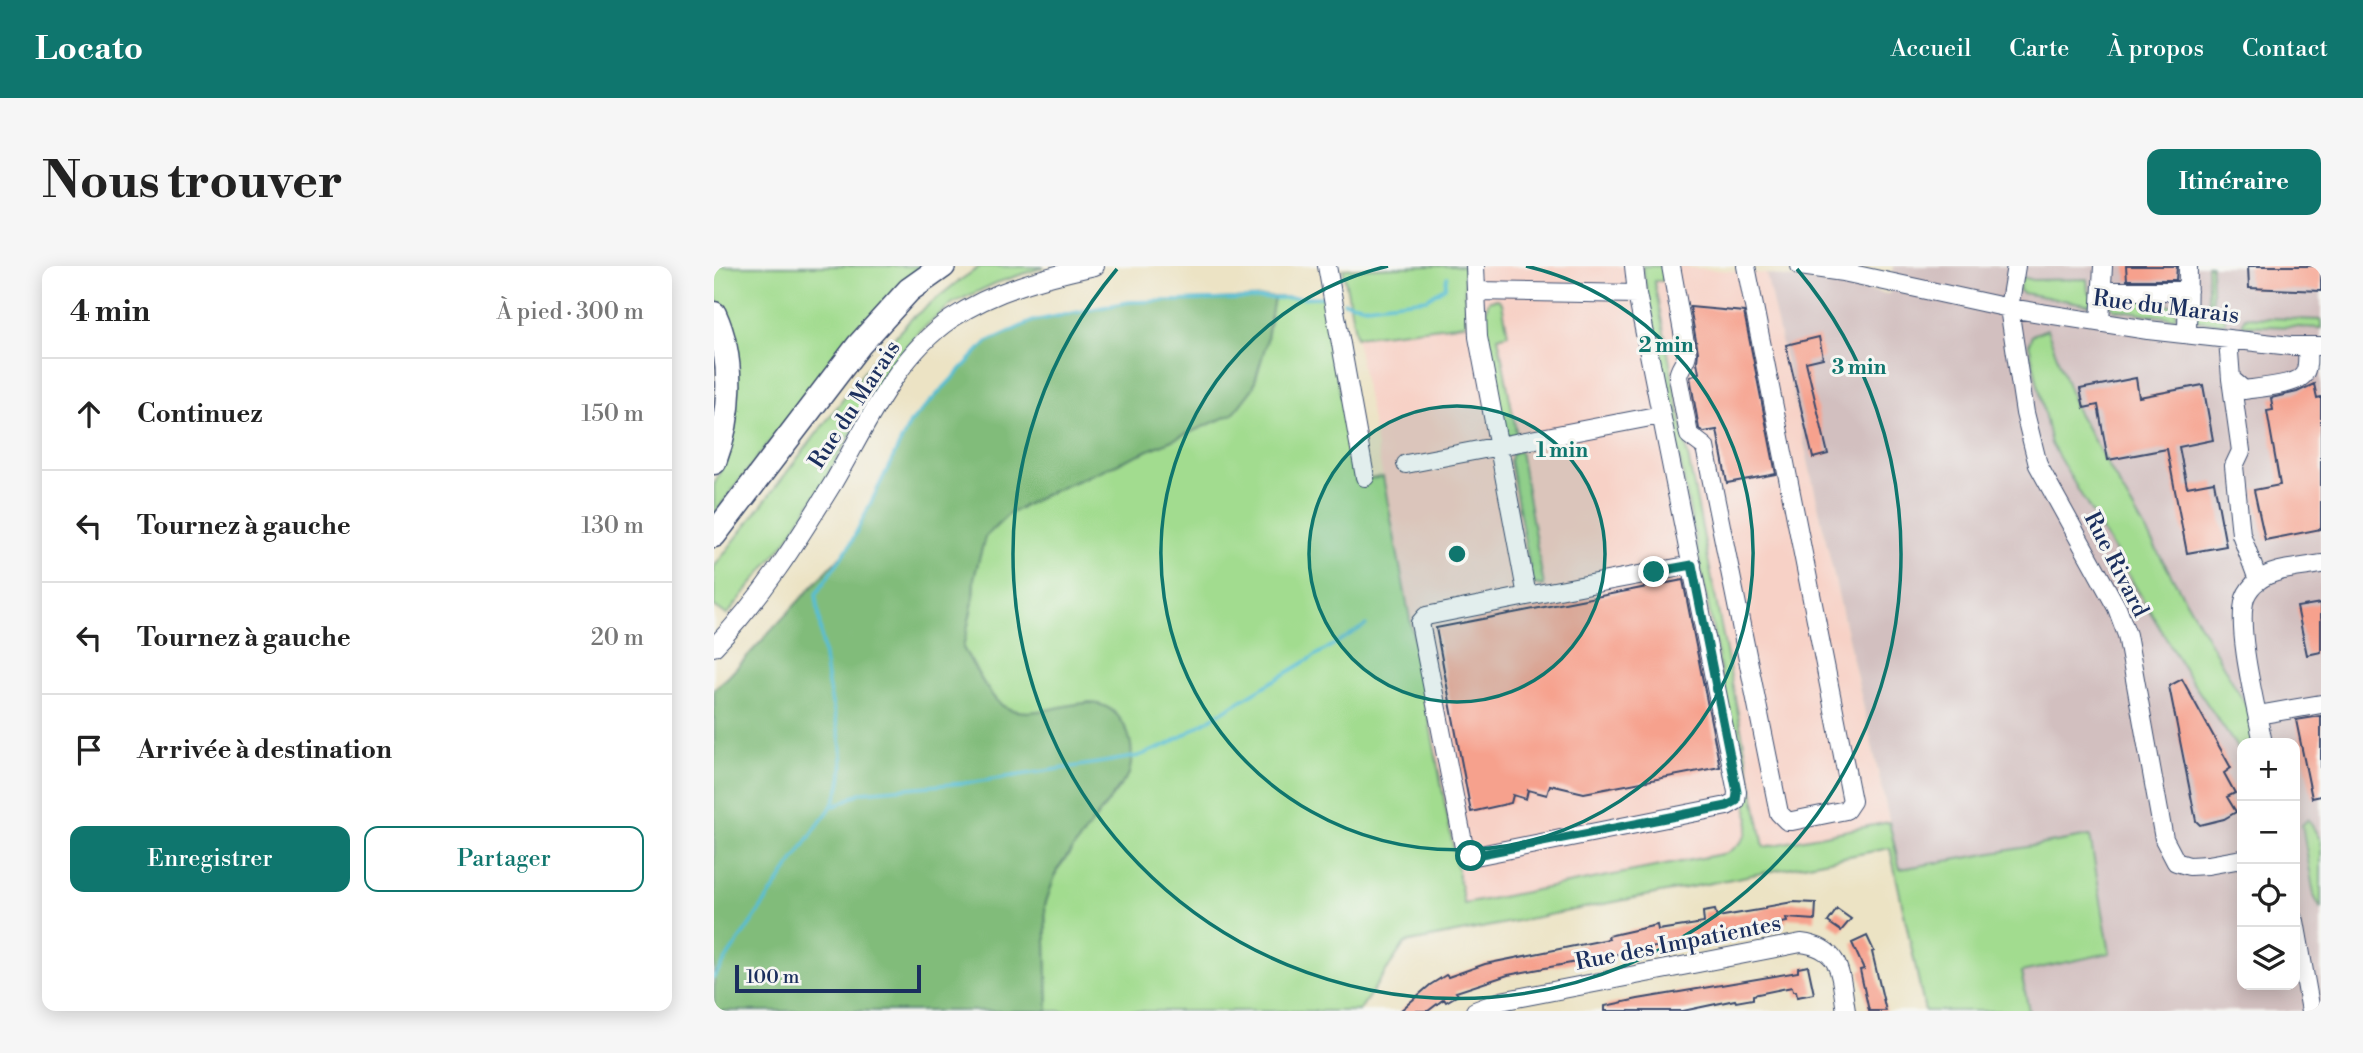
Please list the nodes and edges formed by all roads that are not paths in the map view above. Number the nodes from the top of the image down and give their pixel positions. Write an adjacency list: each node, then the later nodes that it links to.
1 (943, 266): 28 (highway)
2 (1095, 266): 33 (street, Rue du Marais)
3 (1327, 266): 27 (street)
4 (1475, 266): 12 (street)
5 (1634, 266): 15 (street)
6 (1671, 266): 7 (street)
7 (1746, 266)
8 (1800, 266): 16 (street, Rue du Marais)
9 (2016, 266): 16 (street, Rue Rivard)
10 (2102, 266): 14 (street)
11 (2188, 266): 13 (street)
12 (1476, 291): 15 (street); 24 (street)
13 (2188, 291): 14 (street); 19 (street)
14 (2102, 292): 18 (street)
15 (1637, 293): 23 (street)
16 (2009, 308): 18 (street, Rue du Marais); 37 (street, Rue Rivard)
17 (714, 314): 25 (highway)
18 (2100, 323): 19 (street, Rue du Marais)
19 (2187, 334): 20 (street, Rue du Marais)
20 (2228, 339): 21 (street, Rue du Marais); 22 (street)
21 (2314, 346): 22 (street)
22 (2231, 379): 31 (street)
23 (1661, 415): 24 (street); 30 (street)
24 (1499, 446): 26 (street); 32 (street)
25 (714, 463)
26 (1406, 464)
27 (1365, 477)
28 (714, 534)
29 (2321, 564): 31 (street)
30 (1692, 565): 32 (street); 32 (street)
31 (2258, 580): 35 (street)
32 (1527, 596)
33 (714, 647)
34 (2321, 704): 35 (street)
35 (2258, 715): 36 (street)
36 (2262, 738)
37 (2237, 860)
38 (2296, 927): 41 (street)
39 (1475, 1011): 40 (street, Rue des Impatientes)
40 (1846, 1011)
41 (2312, 1011)

